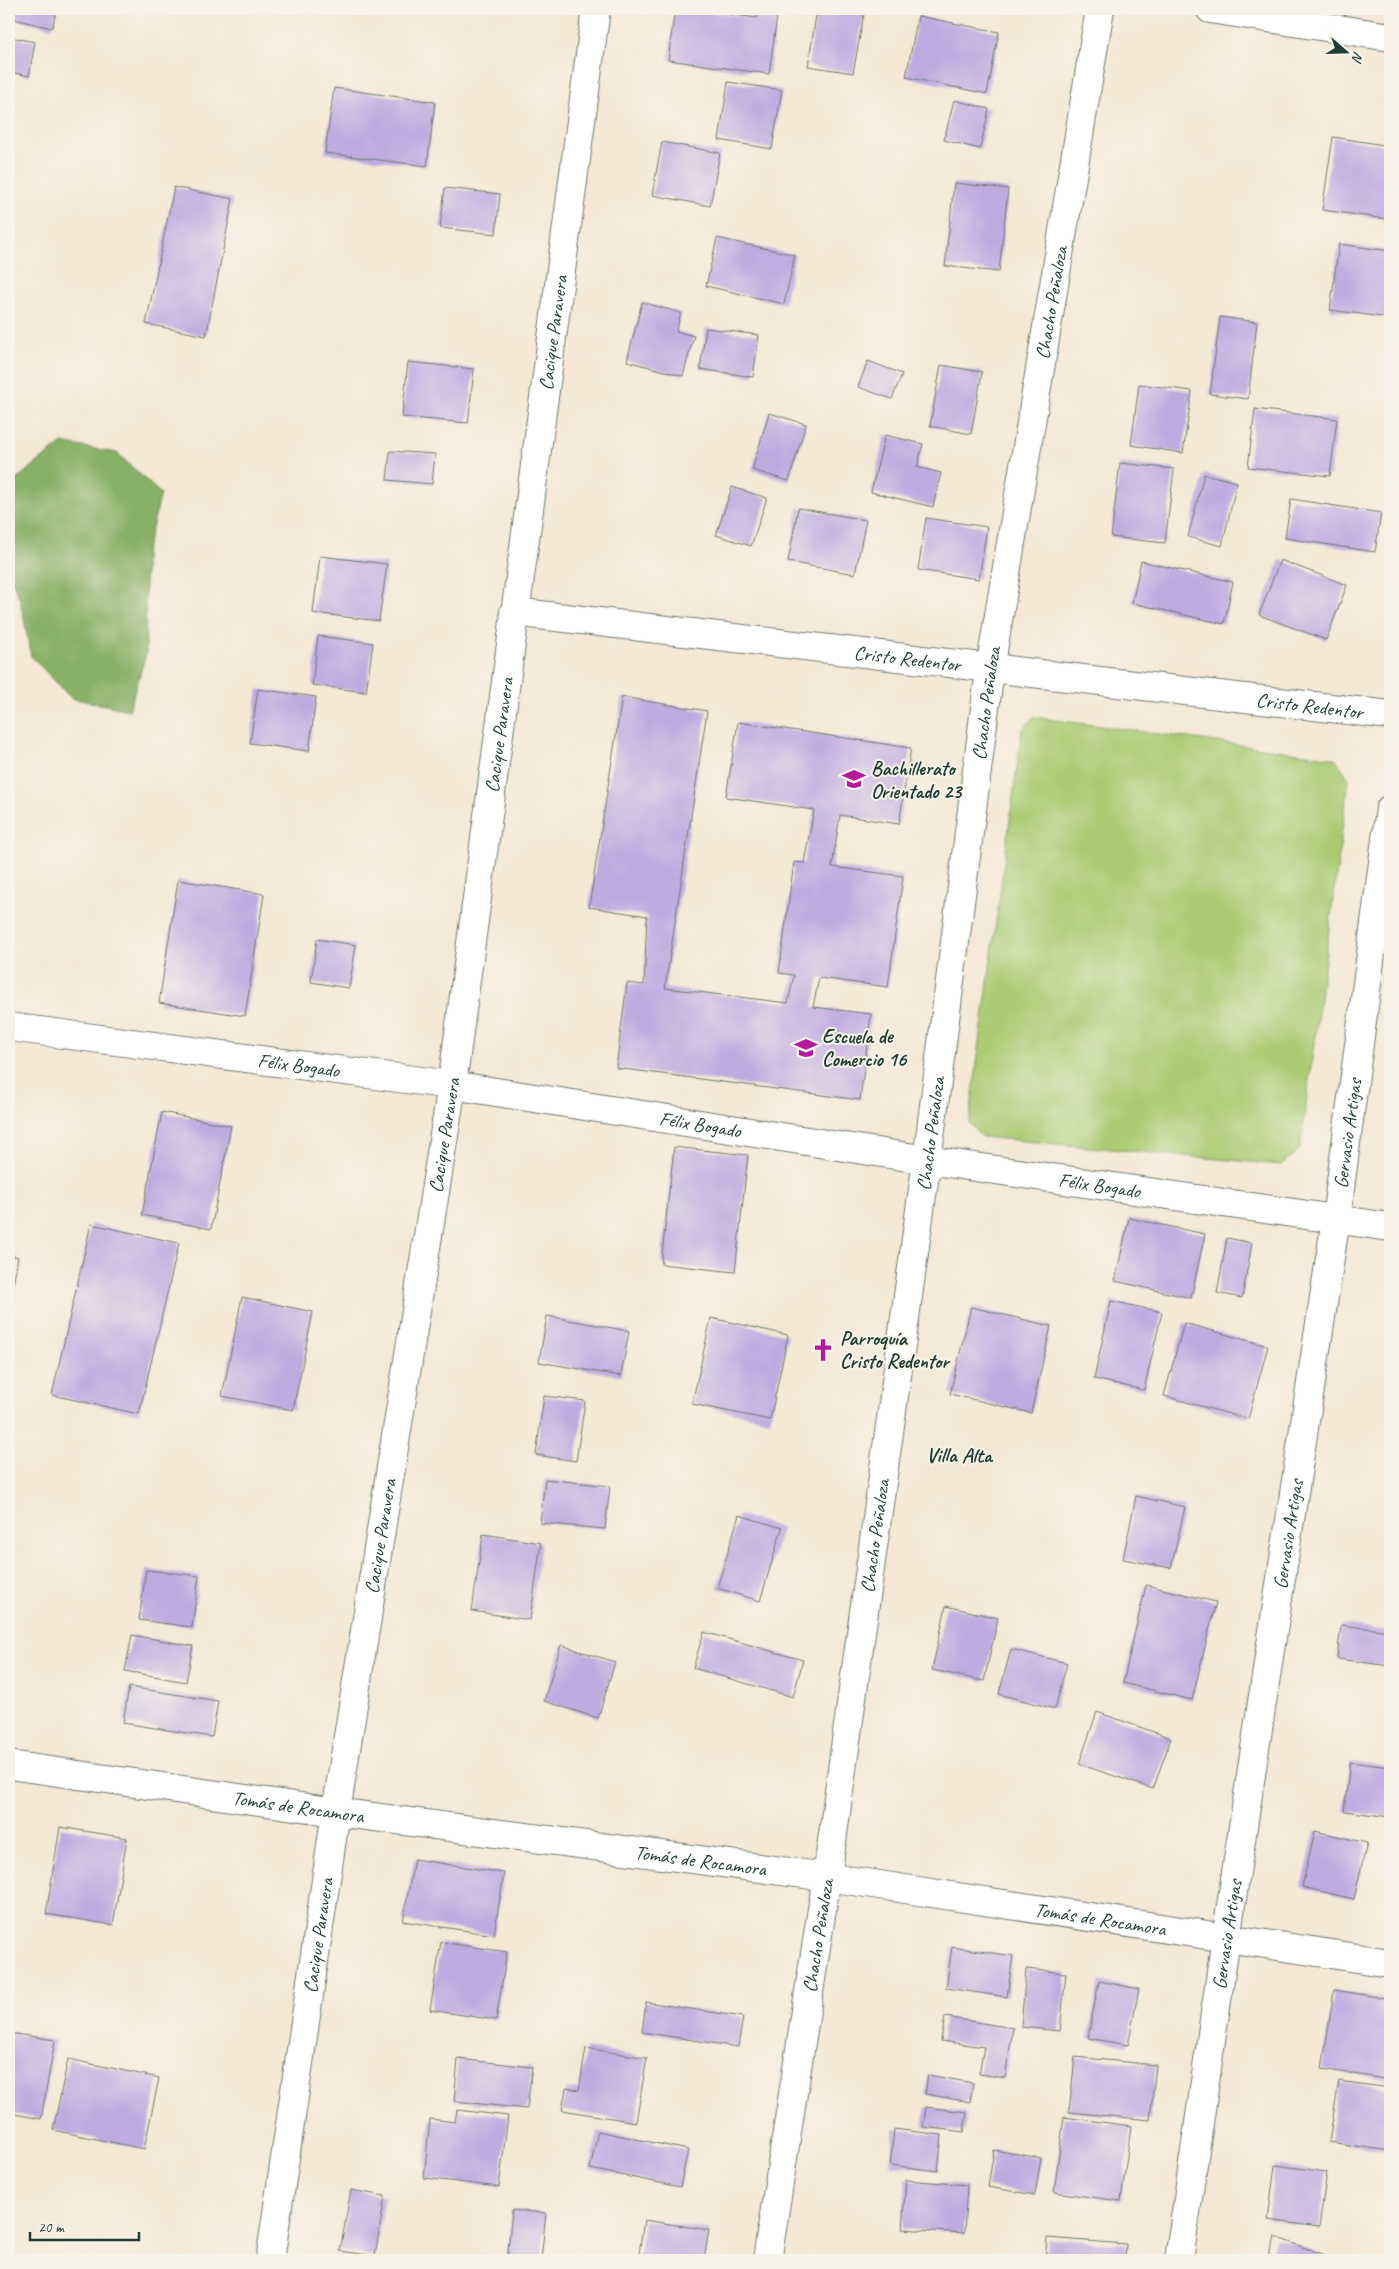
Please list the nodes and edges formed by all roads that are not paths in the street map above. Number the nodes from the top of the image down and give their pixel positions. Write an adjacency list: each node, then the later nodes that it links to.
1 (596, 9): 5 (street, Cacique Paravera)
2 (1100, 9): 6 (street, Chacho Peñaloza)
3 (1210, 9): 4 (street)
4 (1390, 36)
5 (514, 612): 6 (street, Cristo Redentor); 10 (street, Cacique Paravera)
6 (990, 669): 7 (street, Cristo Redentor); 11 (street, Chacho Peñaloza)
7 (1390, 714)
8 (1390, 808): 12 (street, Gervasio Artigas)
9 (9, 1027): 10 (street, Félix Bogado)
10 (452, 1084): 11 (street, Félix Bogado); 15 (street, Cacique Paravera)
11 (927, 1160): 12 (street, Félix Bogado); 16 (street, Chacho Peñaloza)
12 (1336, 1219): 13 (street, Félix Bogado); 17 (street, Gervasio Artigas)
13 (1390, 1227)
14 (9, 1765): 15 (street, Tomás de Rocamora)
15 (336, 1812): 16 (street, Tomás de Rocamora); 19 (street, Cacique Paravera)
16 (827, 1877): 17 (street, Tomás de Rocamora); 20 (street, Chacho Peñaloza)
17 (1226, 1938): 18 (street, Tomás de Rocamora); 21 (street, Gervasio Artigas)
18 (1390, 1963)
19 (270, 2260)
20 (766, 2260)
21 (1180, 2260)

